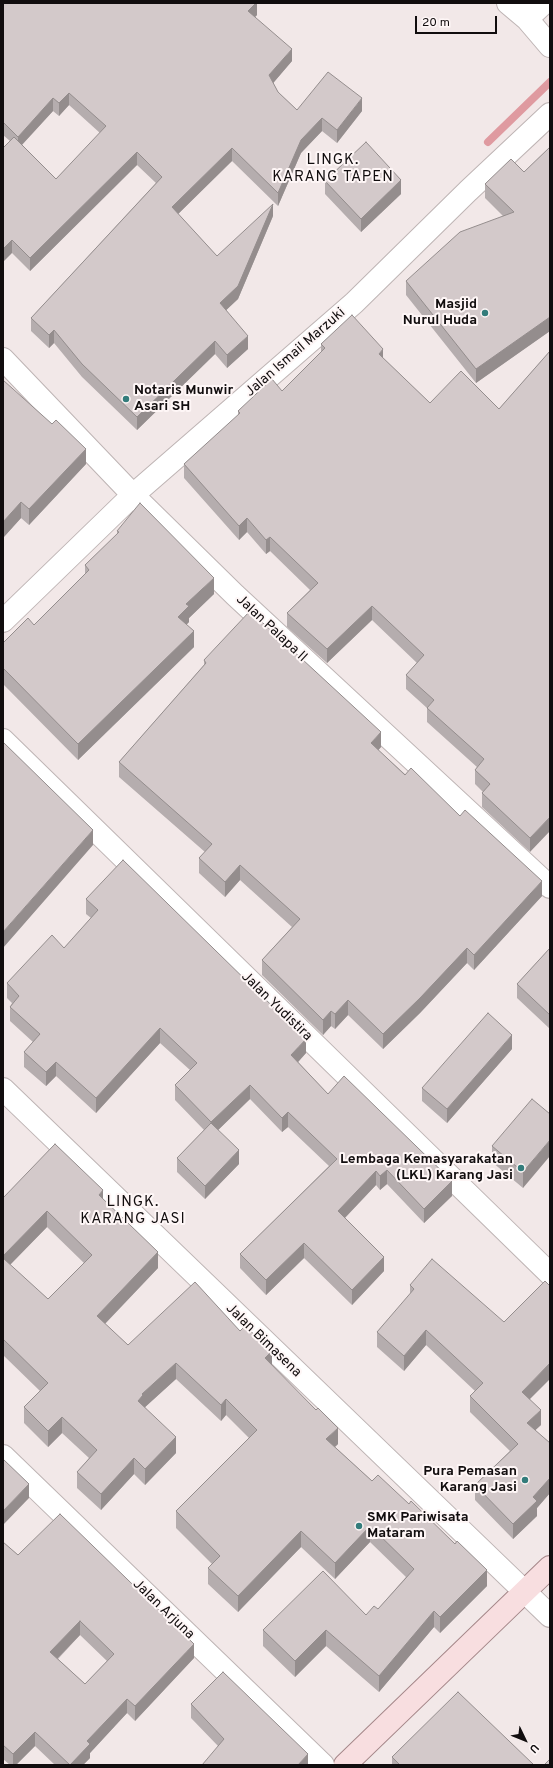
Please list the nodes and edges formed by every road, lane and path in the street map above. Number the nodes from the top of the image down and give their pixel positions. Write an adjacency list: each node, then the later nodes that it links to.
1 (508, 3): 3 (street)
2 (544, 3): 3 (street)
3 (527, 19): 4 (street)
4 (550, 46)
5 (550, 114): 7 (street, Jalan Ismail Marzuki)
6 (3, 359): 7 (street, Jalan Palapa II)
7 (133, 495): 8 (street, Jalan Ismail Marzuki); 10 (street, Jalan Palapa II)
8 (3, 621)
9 (3, 740): 12 (street, Jalan Yudistira)
10 (550, 887)
11 (3, 1089): 15 (street, Jalan Bimasena)
12 (550, 1274)
13 (3, 1456): 17 (street, Jalan Arjuna)
14 (550, 1567): 15 (main road)
15 (525, 1592): 16 (street, Jalan Bimasena); 18 (main road)
16 (550, 1616)
17 (324, 1765)
18 (345, 1765)

